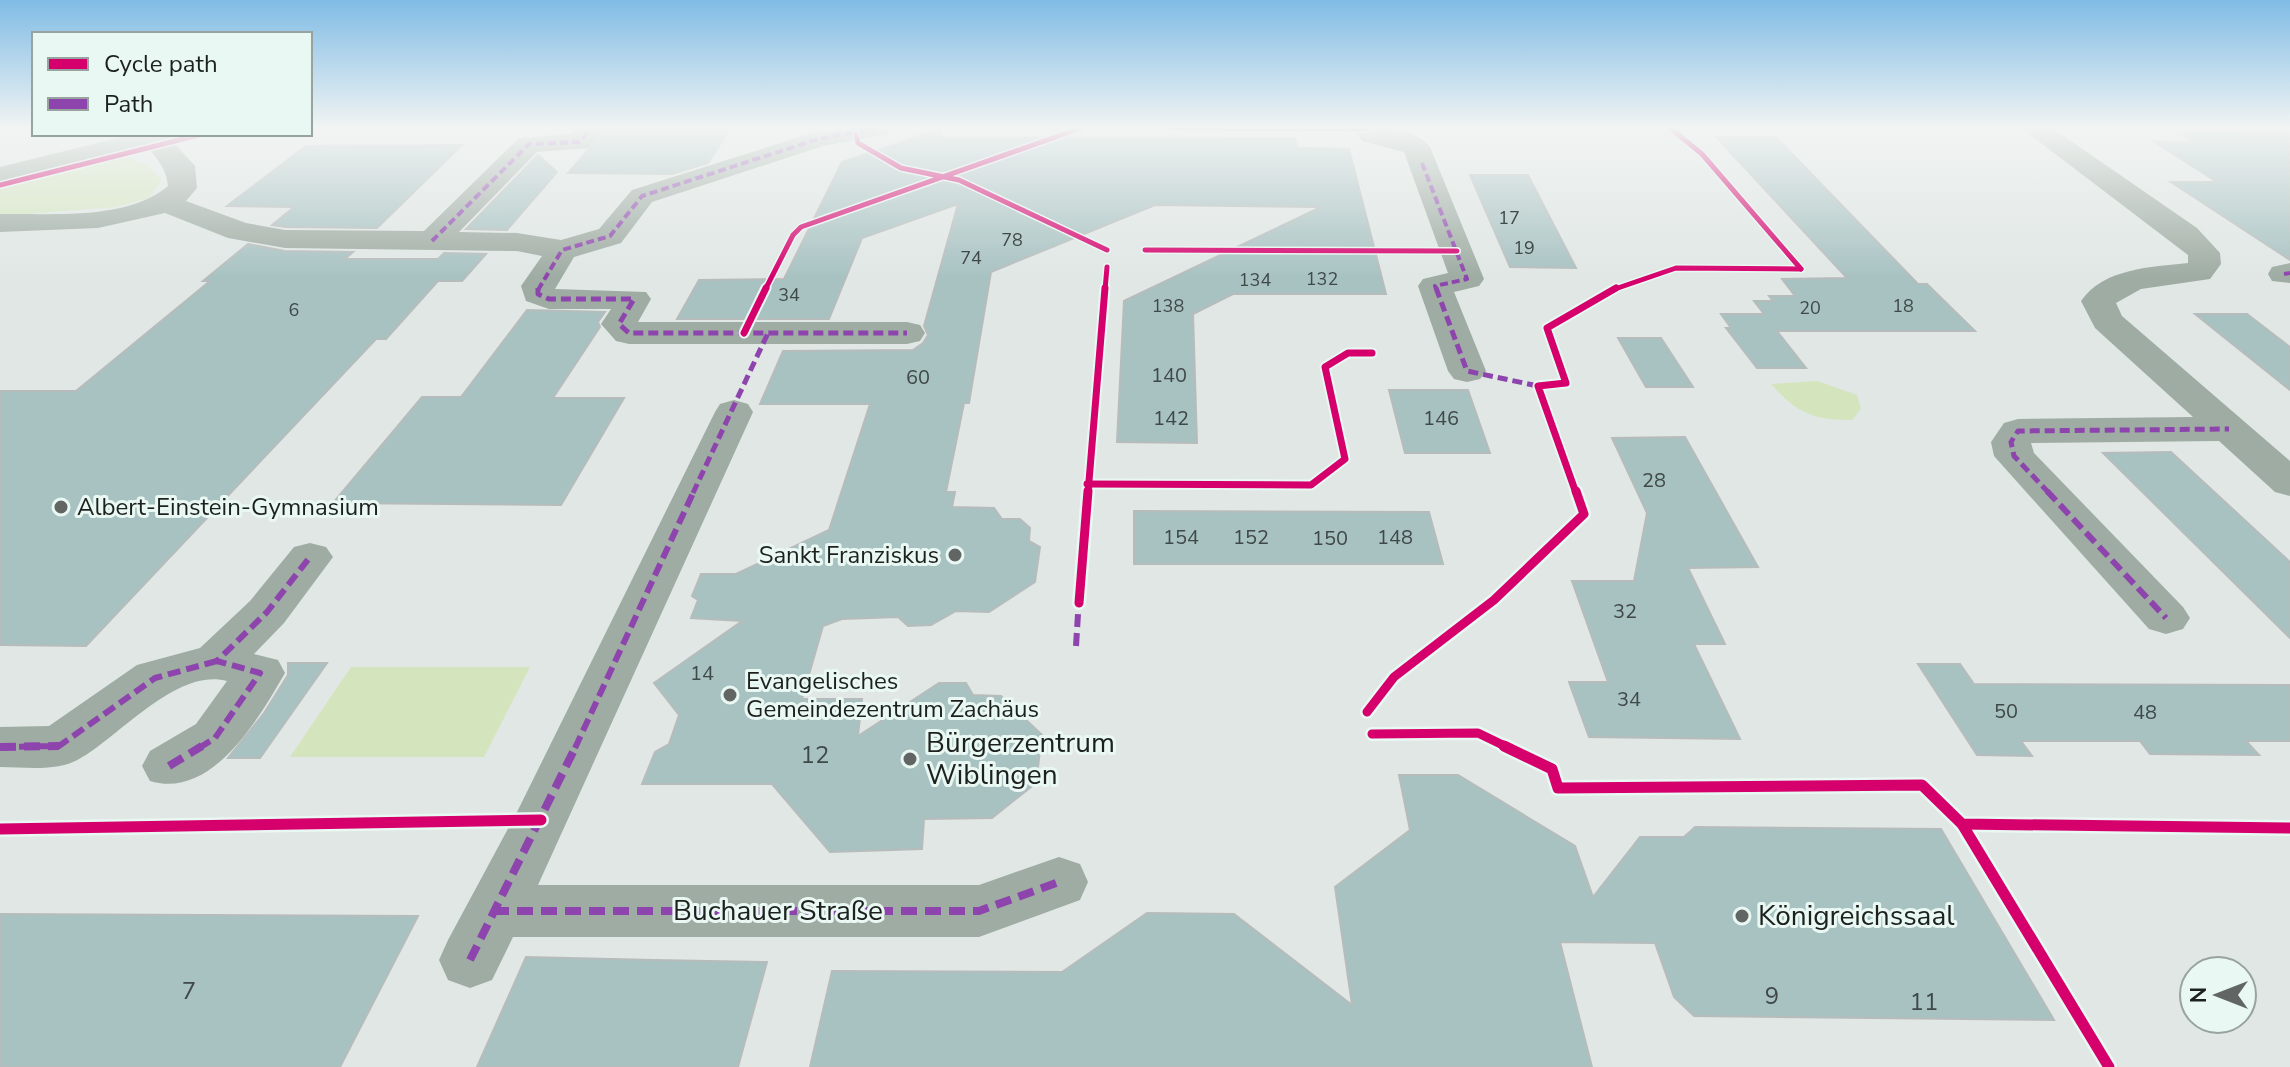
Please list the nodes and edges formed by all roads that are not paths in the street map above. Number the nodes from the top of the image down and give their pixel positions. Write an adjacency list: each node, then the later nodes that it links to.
1 (185, 178): 6 (street)
2 (495, 178): 8 (street)
3 (698, 178): 9 (street)
4 (1428, 178): 11 (street)
5 (2105, 178): 13 (street)
6 (168, 204): 7 (street); 8 (street)
7 (0, 223)
8 (432, 241): 9 (street)
9 (562, 250): 10 (street)
10 (907, 333)
11 (1467, 371)
12 (734, 412): 20 (street, Buchauer Straße)
13 (2229, 429): 14 (street); 16 (street)
14 (2290, 483)
15 (310, 557): 17 (street)
16 (2166, 618)
17 (217, 661): 18 (street); 19 (street)
18 (0, 747)
19 (169, 766)
20 (1059, 882)

